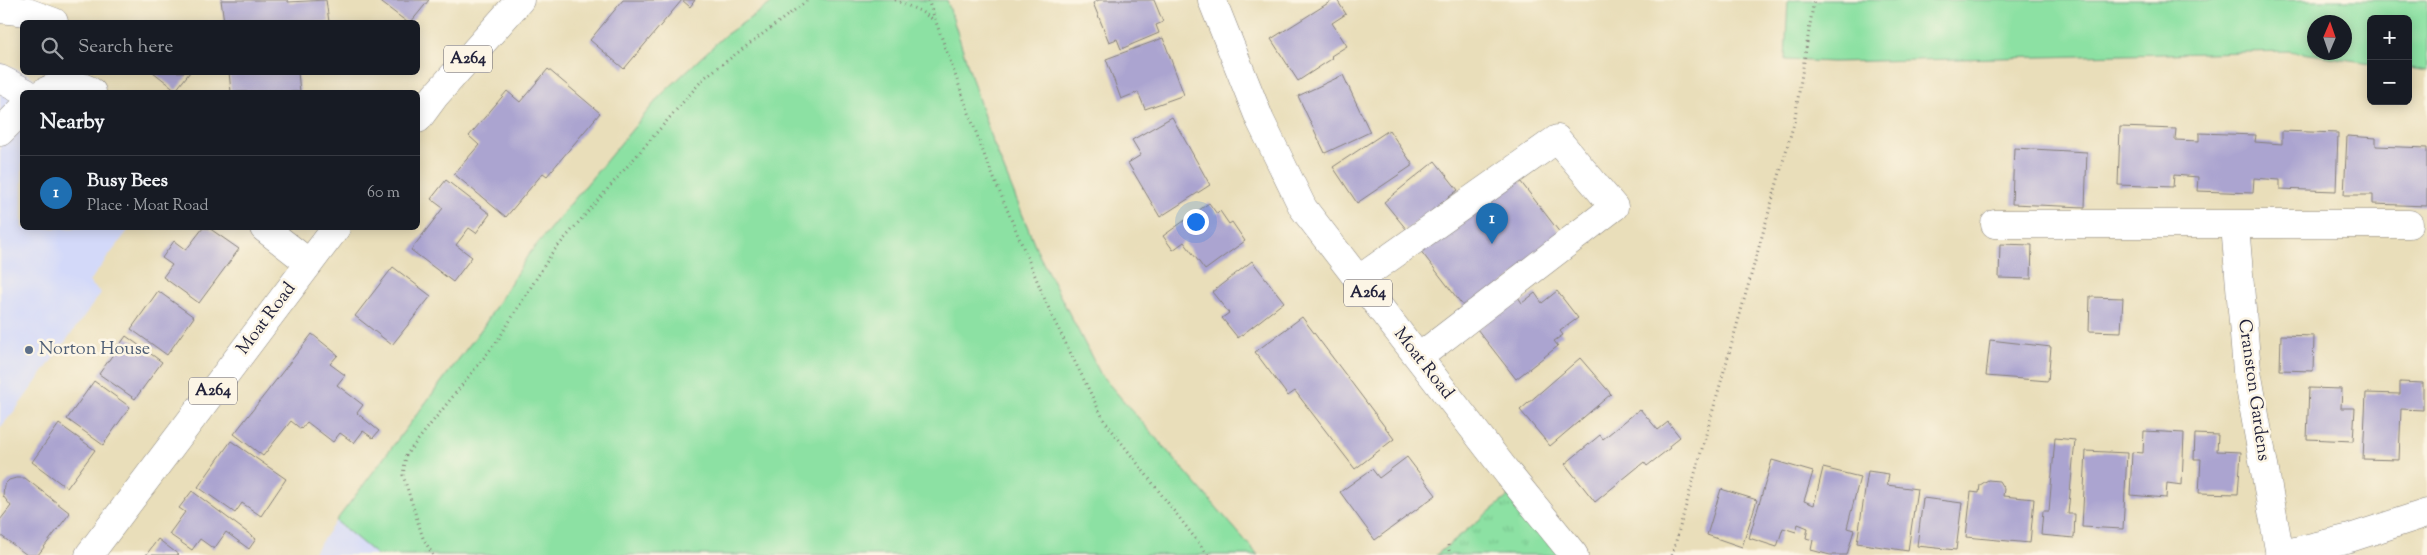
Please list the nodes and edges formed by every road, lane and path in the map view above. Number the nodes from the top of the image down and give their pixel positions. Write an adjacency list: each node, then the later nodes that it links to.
1 (520, 0): 15 (main road, A264)
2 (808, 0): 28 (path)
3 (895, 0): 9 (path)
4 (928, 0): 9 (path)
5 (1212, 0): 23 (main road, Moat Road / A264)
6 (1814, 0): 32 (path)
7 (0, 9): 8 (main road)
8 (49, 20)
9 (934, 20): 29 (path)
10 (0, 79): 12 (main road)
11 (89, 84): 13 (main road)
12 (21, 90)
13 (51, 90)
14 (20, 112): 16 (main road)
15 (420, 116)
16 (0, 132)
17 (1995, 224): 18 (main road)
18 (2235, 224): 19 (main road); 33 (main road, Cranston Gardens)
19 (2409, 224)
20 (267, 230): 22 (main road)
21 (334, 230): 22 (main road, Moat Road / A264)
22 (309, 263): 27 (main road, Moat Road / A264)
23 (1358, 280): 24 (main road, Moat Road / A264); 24 (main road)
24 (1419, 357): 31 (main road, Moat Road / A264)
25 (2427, 513): 33 (main road)
26 (1448, 545): 30 (path)
27 (89, 555)
28 (432, 555)
29 (1208, 555)
30 (1450, 555)
31 (1574, 555)
32 (1672, 555)
33 (2280, 555)

